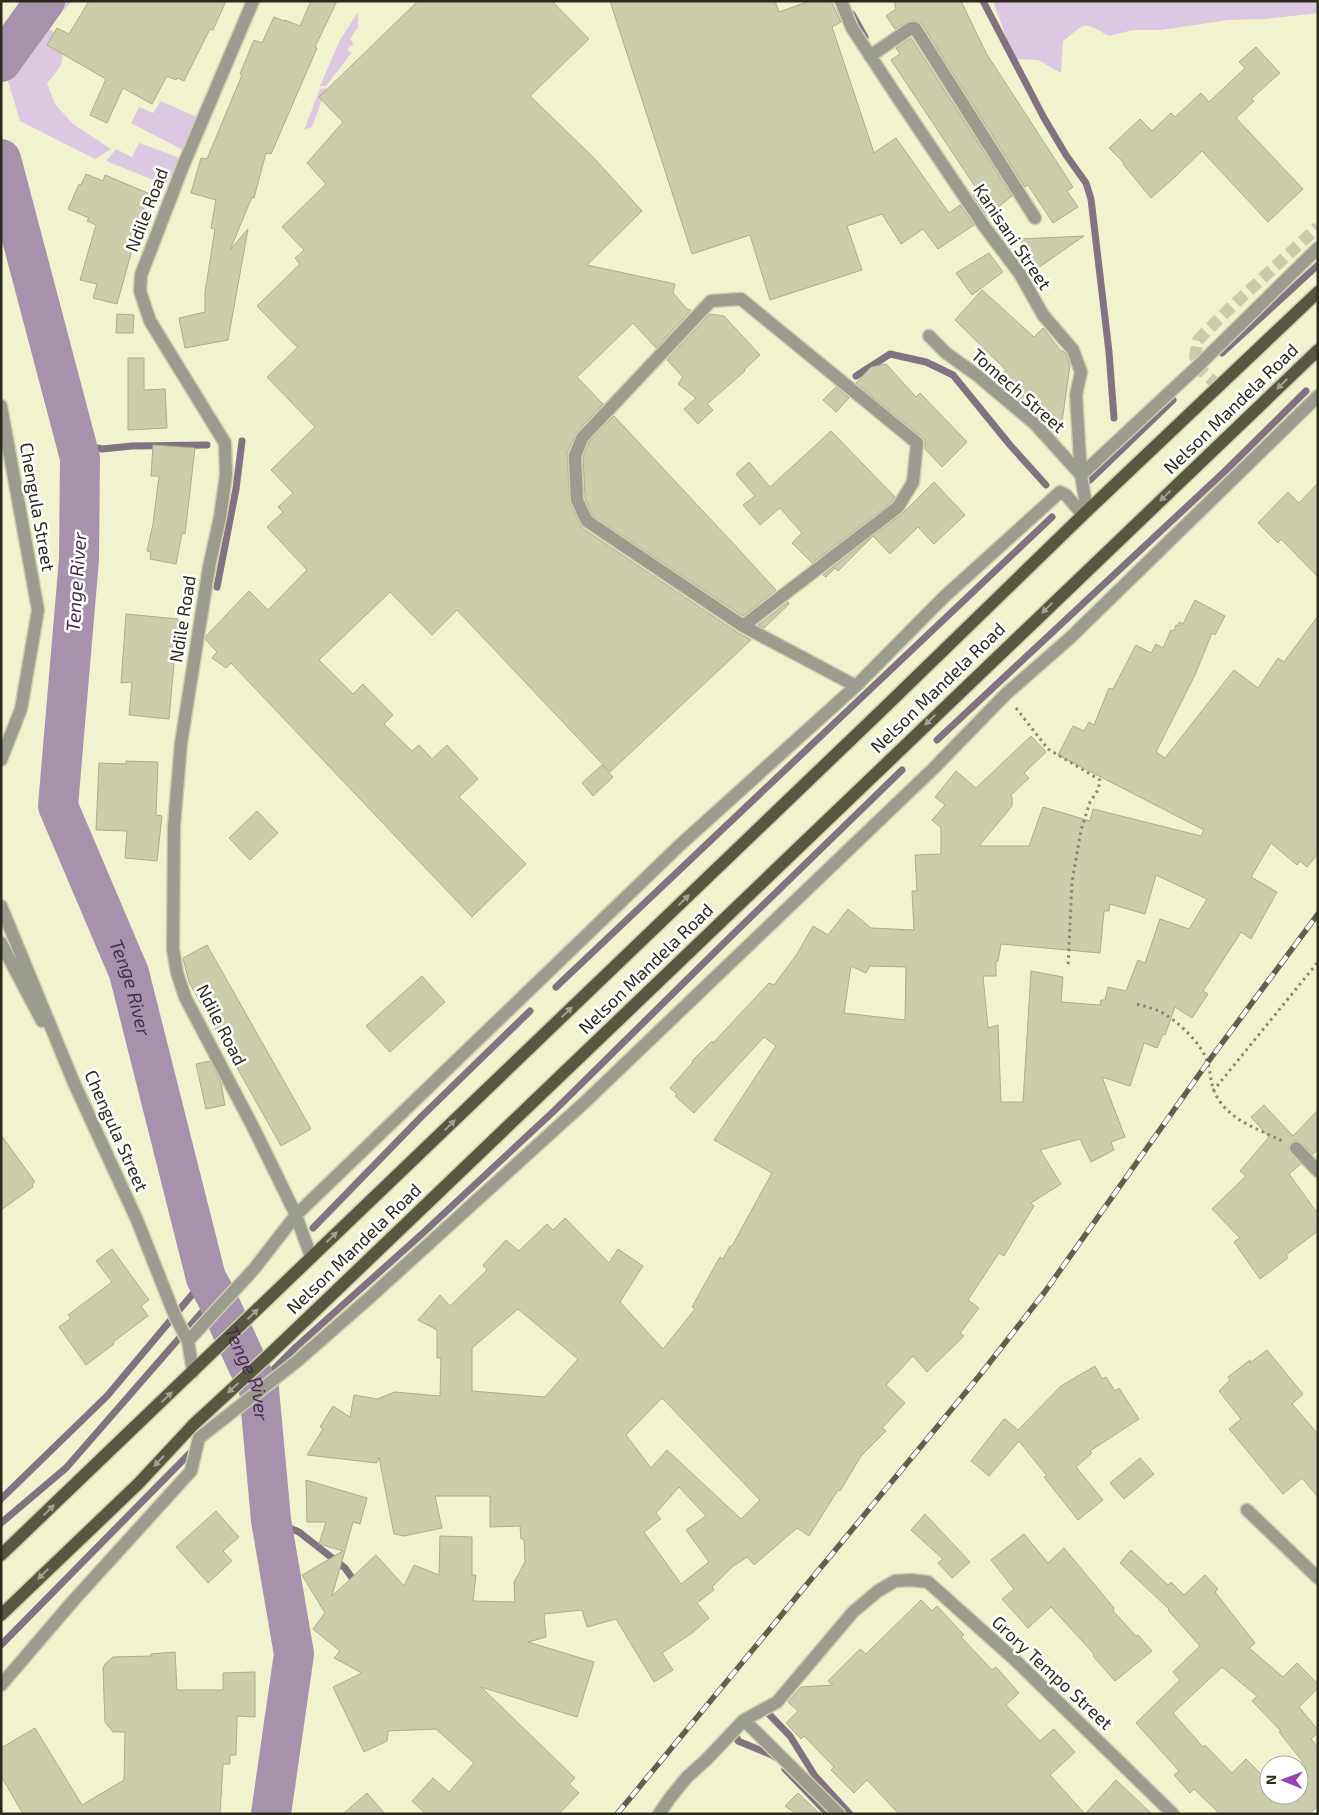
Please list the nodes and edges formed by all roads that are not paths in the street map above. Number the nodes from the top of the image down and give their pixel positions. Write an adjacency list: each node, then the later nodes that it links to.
1 (253, 1): 21 (street, Ndile Road)
2 (841, 1): 3 (street, Kanisani Street)
3 (870, 56): 4 (street); 11 (street, Kanisani Street)
4 (1035, 218)
5 (1318, 248): 11 (street)
6 (1318, 292): 12 (main road, Nelson Mandela Road)
7 (930, 336): 11 (street, Tomech Street)
8 (1317, 352): 28 (main road, Nelson Mandela Road, one-way to 28)
9 (1318, 396): 29 (street)
10 (1, 406): 15 (street, Chengula Street)
11 (1081, 475): 12 (street, Kanisani Street)
12 (1085, 513): 14 (street); 22 (main road, Nelson Mandela Road, one-way to 12)
13 (743, 626): 13 (street); 14 (street)
14 (856, 686): 21 (street)
15 (1, 760)
16 (1, 906): 18 (street, Chengula Street)
17 (1, 944): 18 (street)
18 (74, 1083): 23 (street, Chengula Street)
19 (1296, 1148): 20 (street)
20 (1318, 1171)
21 (296, 1214): 22 (street, Ndile Road); 23 (street)
22 (312, 1257): 24 (main road, Nelson Mandela Road, one-way to 22)
23 (188, 1341): 24 (street, Chengula Street)
24 (193, 1372): 26 (main road, Nelson Mandela Road, one-way to 24)
25 (1247, 1510): 27 (street)
26 (1, 1556)
27 (1318, 1578)
28 (1, 1615)
29 (1, 1685)
30 (744, 1720): 31 (street); 32 (street); 33 (street, Grory Tempo Street)
31 (659, 1814)
32 (838, 1814)
33 (1173, 1814)

